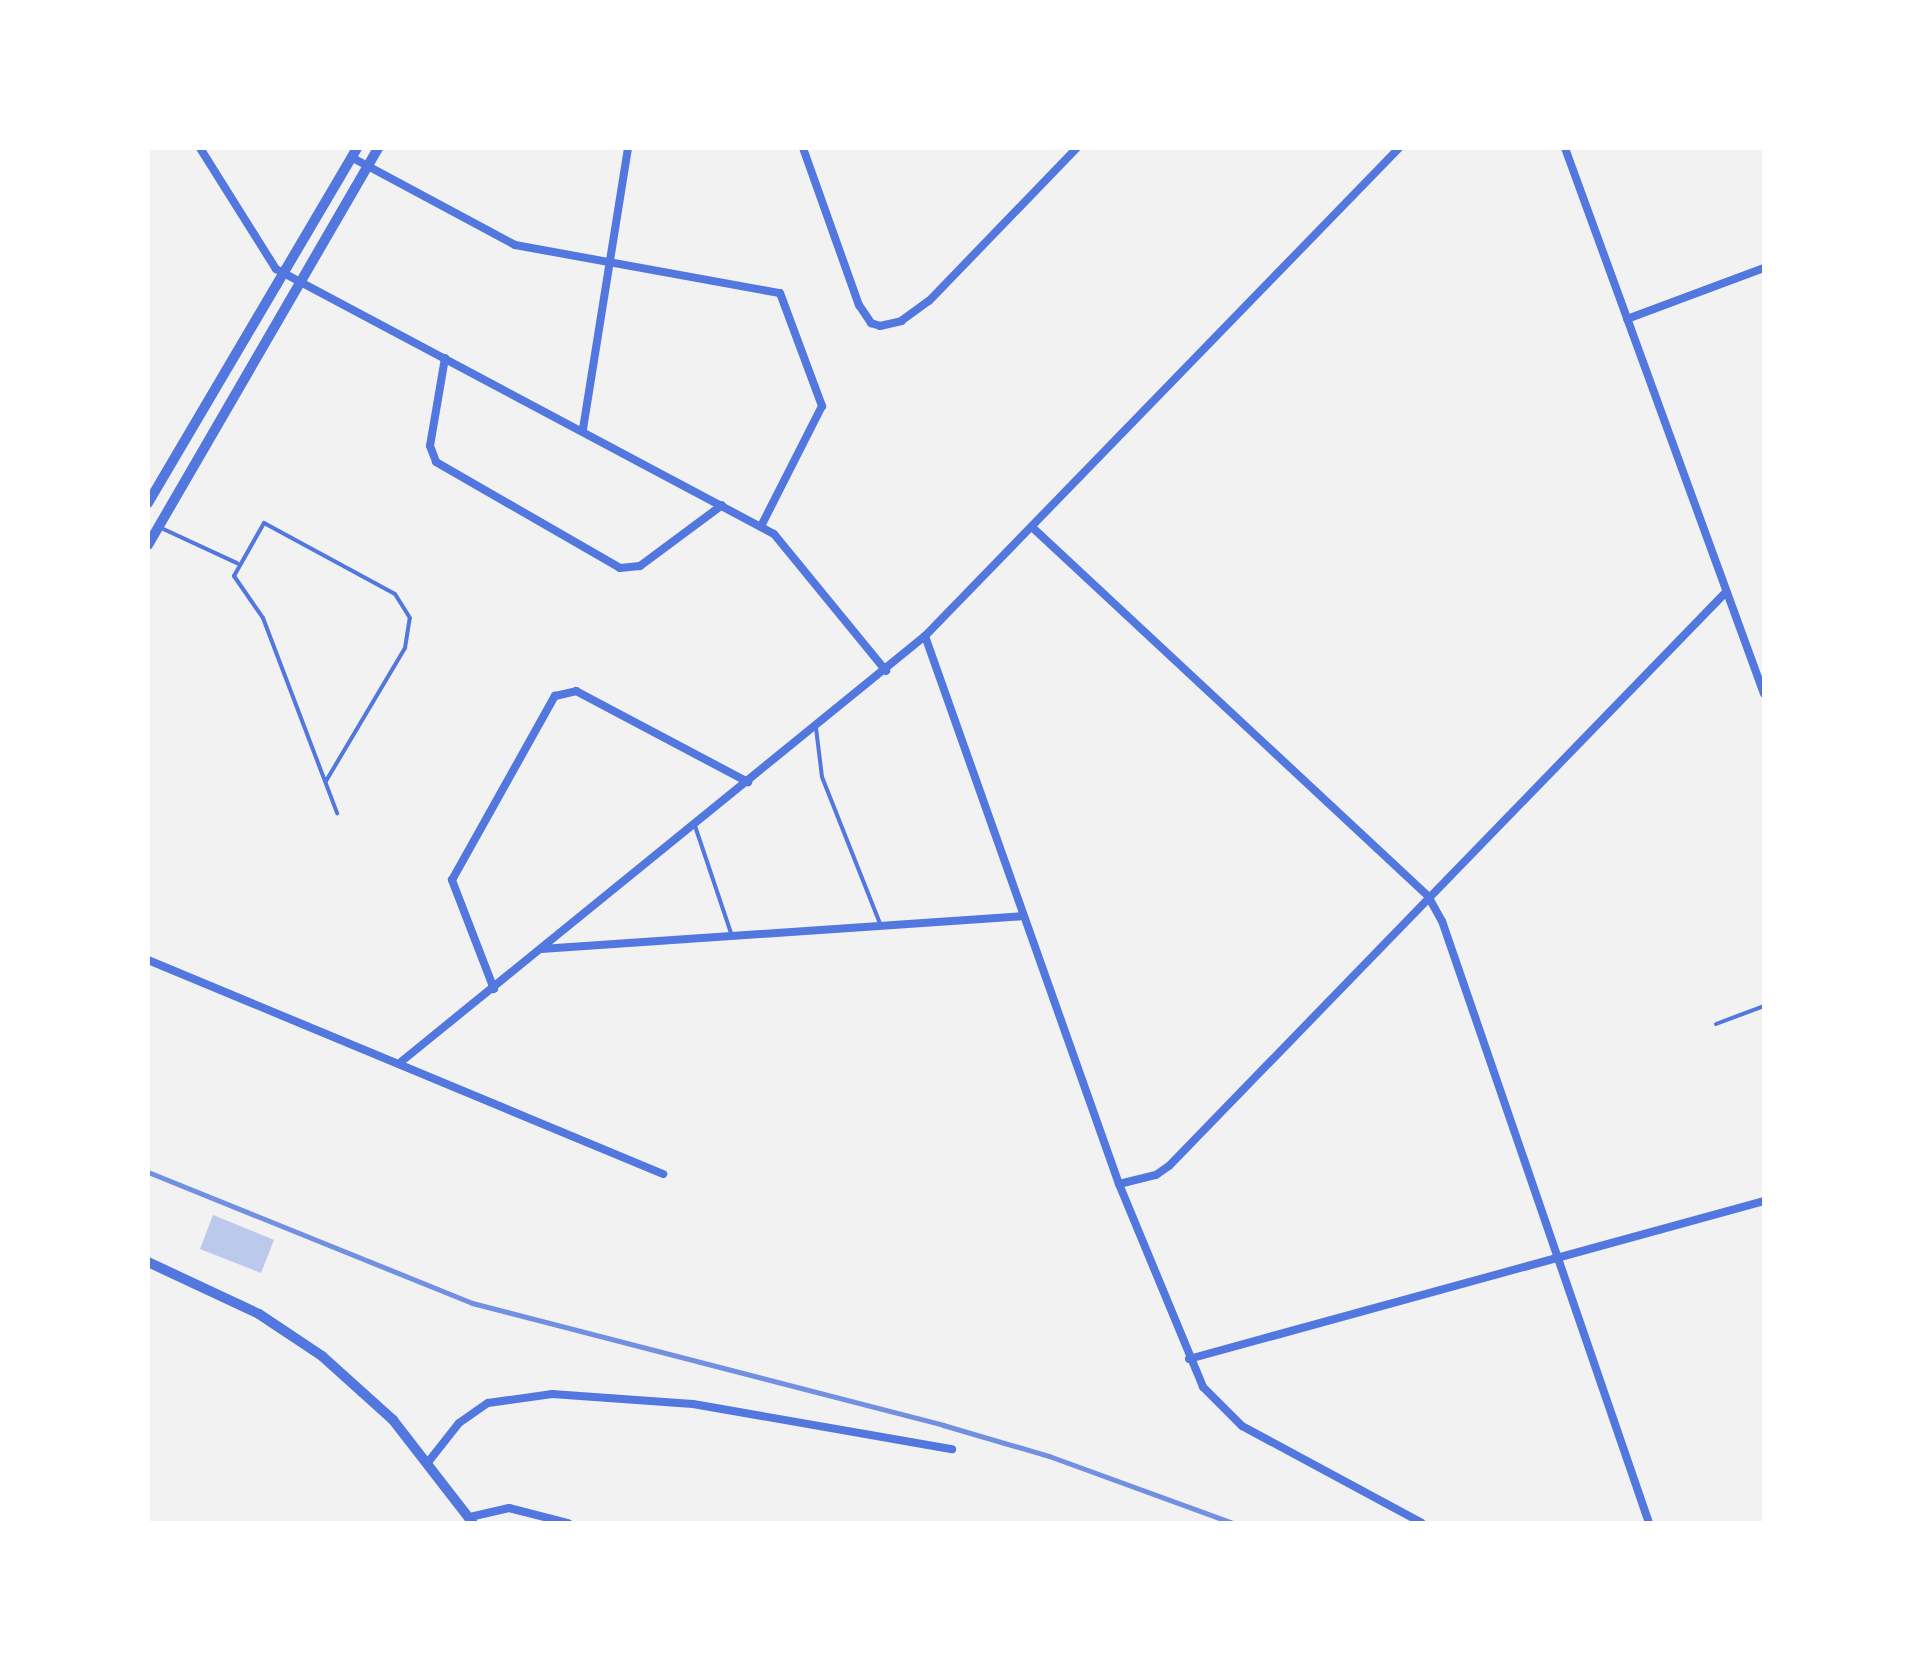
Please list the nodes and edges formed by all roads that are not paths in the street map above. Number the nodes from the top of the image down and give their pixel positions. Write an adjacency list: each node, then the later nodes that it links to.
1 (200, 148): 12 (street)
2 (378, 148): 9 (street)
3 (628, 148): 10 (street)
4 (803, 148): 5 (street)
5 (1077, 148)
6 (1399, 148): 21 (street)
7 (1565, 148): 14 (street)
8 (354, 152): 9 (street); 12 (street)
9 (368, 166): 10 (street); 13 (street)
10 (613, 264): 16 (street); 20 (street)
11 (1764, 268): 14 (street)
12 (284, 274): 13 (street); 17 (street)
13 (302, 282): 15 (street); 19 (street)
14 (1627, 319): 24 (street)
15 (445, 358): 16 (street); 18 (street)
16 (583, 429): 18 (street)
17 (148, 503)
18 (722, 505): 20 (street)
19 (153, 524): 22 (street); 23 (lane)
20 (761, 526): 26 (street)
21 (1033, 528): 25 (street); 33 (street)
22 (148, 545)
23 (237, 563): 29 (lane); 29 (lane)
24 (1726, 592): 27 (street); 33 (street)
25 (925, 636): 26 (street); 34 (street)
26 (886, 671): 28 (street)
27 (1764, 694)
28 (816, 728): 30 (street); 35 (lane)
29 (326, 781): 31 (lane)
30 (748, 782): 32 (street); 39 (street)
31 (337, 813)
32 (693, 821): 36 (lane); 37 (street)
33 (1428, 896): 44 (street); 46 (street)
34 (1021, 916): 35 (street); 44 (street)
35 (882, 927): 36 (street)
36 (732, 937): 37 (street)
37 (540, 949): 39 (street)
38 (148, 960): 42 (street)
39 (494, 989): 42 (street)
40 (1764, 1006): 41 (lane)
41 (1716, 1024)
42 (402, 1061): 43 (street)
43 (663, 1174)
44 (1119, 1184): 48 (street)
45 (1764, 1201): 46 (street)
46 (1560, 1259): 48 (street); 54 (street)
47 (148, 1262): 50 (street)
48 (1189, 1359): 53 (street)
49 (952, 1449): 50 (street)
50 (429, 1461): 51 (street)
51 (472, 1520): 52 (street)
52 (568, 1523)
53 (1422, 1523)
54 (1649, 1523)

